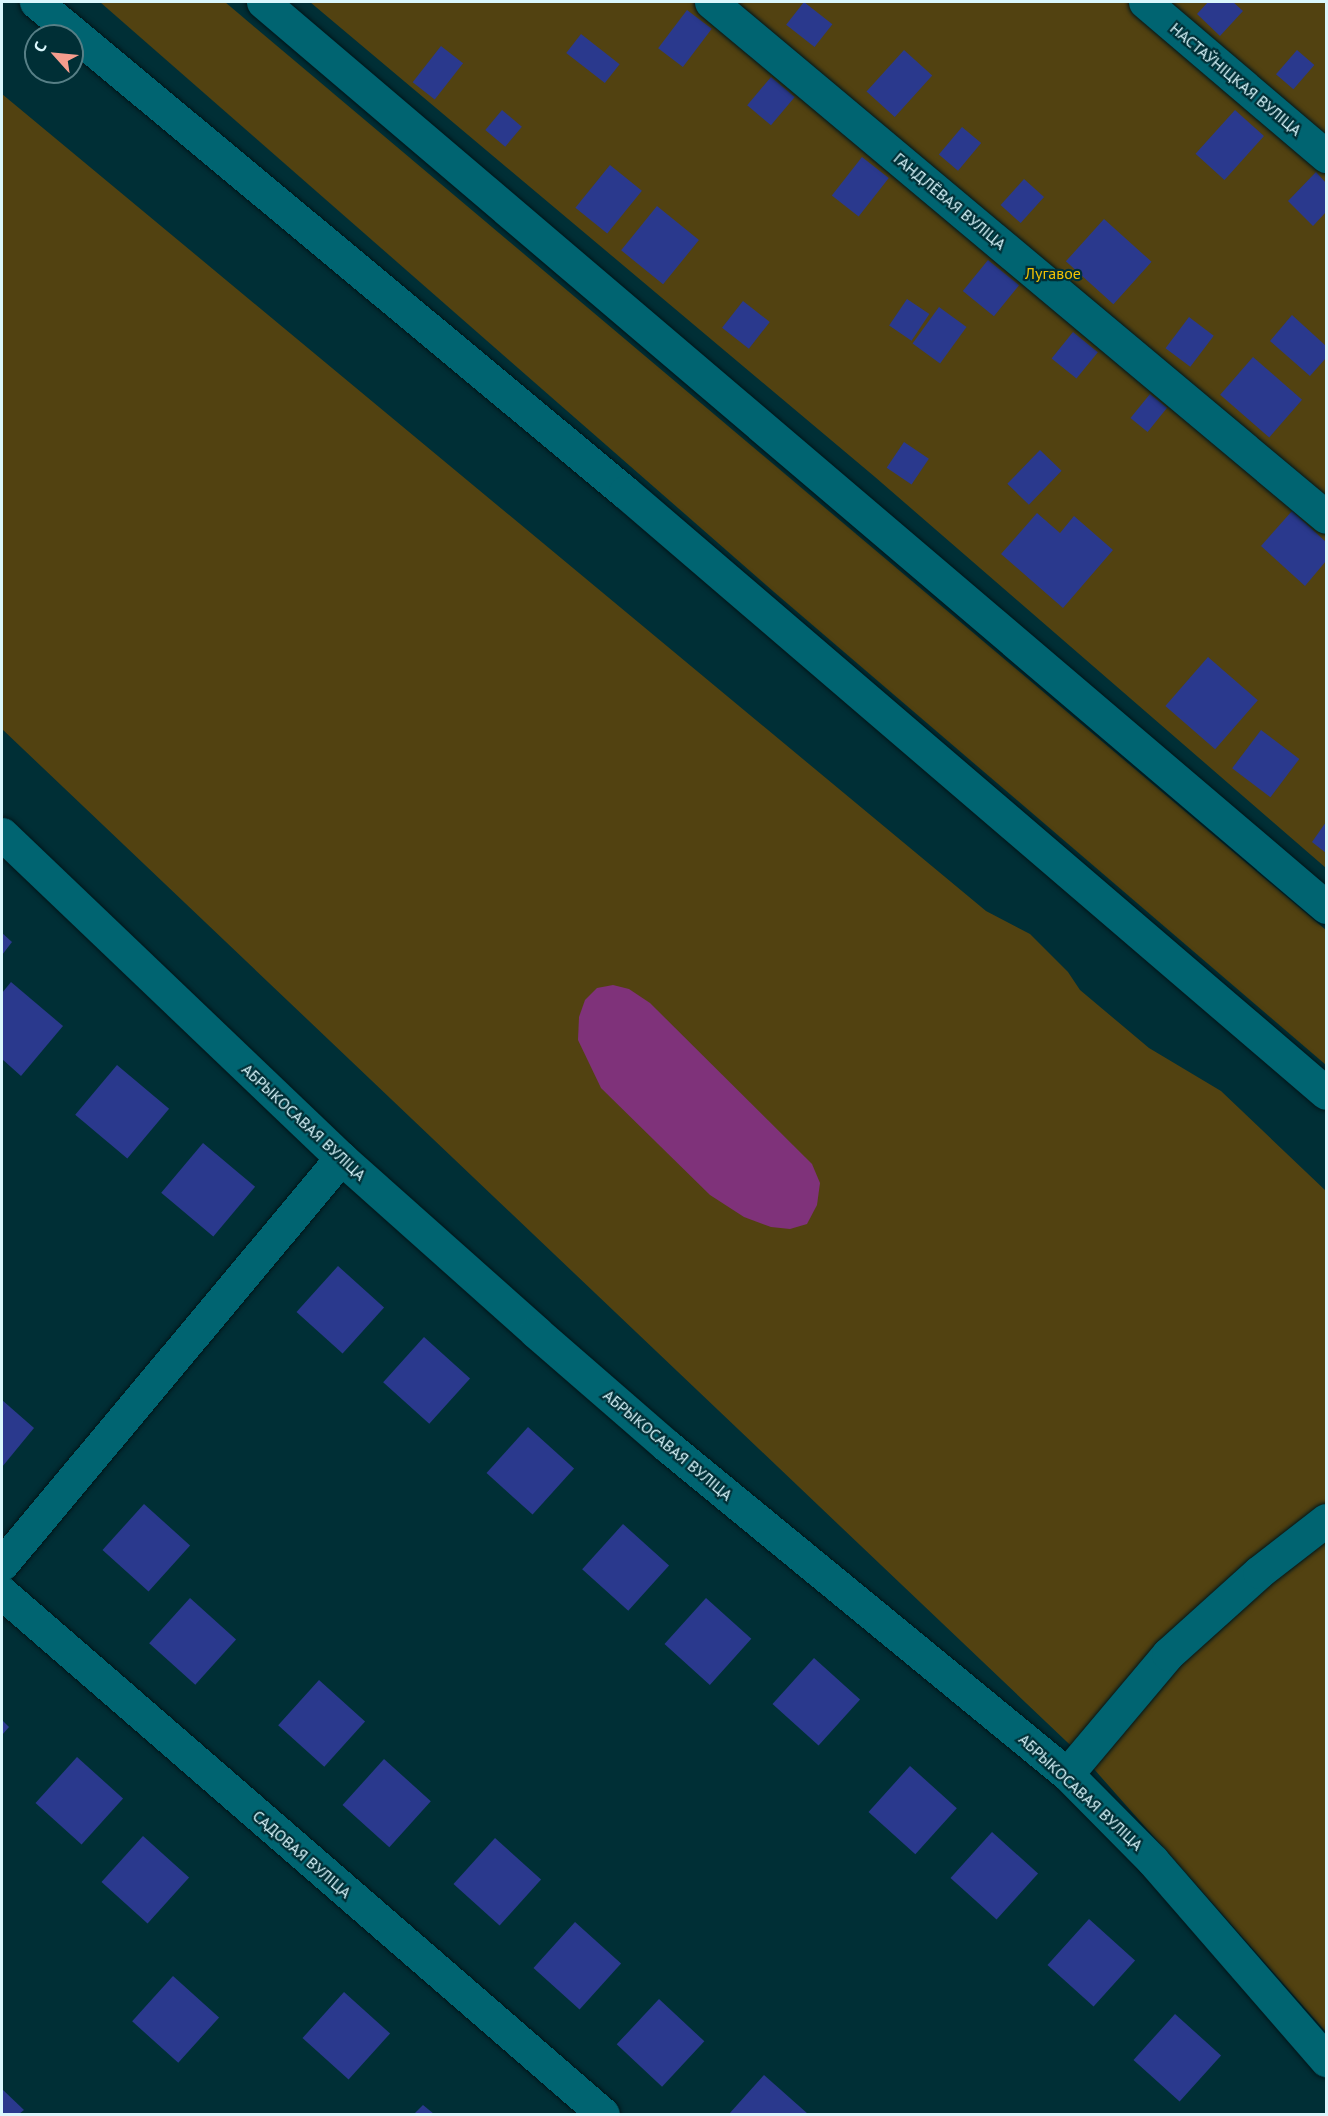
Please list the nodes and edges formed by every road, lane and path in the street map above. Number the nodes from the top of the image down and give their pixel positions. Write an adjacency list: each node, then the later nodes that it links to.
1 (36, 2): 9 (street)
2 (263, 2): 8 (street)
3 (711, 2): 6 (street, ГАНДЛЁВАЯ ВУЛІЦА)
4 (1145, 2): 5 (street, НАСТАЎНІЦКАЯ ВУЛІЦА)
5 (1326, 156)
6 (1326, 517)
7 (2, 834): 10 (street, АБРЫКОСАВАЯ ВУЛІЦА)
8 (1326, 906)
9 (1326, 1094)
10 (341, 1158): 12 (street); 14 (street, АБРЫКОСАВАЯ ВУЛІЦА)
11 (1326, 1520): 14 (street)
12 (2, 1564)
13 (2, 1593): 16 (street, САДОВАЯ ВУЛІЦА)
14 (1067, 1774): 15 (street, АБРЫКОСАВАЯ ВУЛІЦА)
15 (1326, 2060)
16 (603, 2115)

